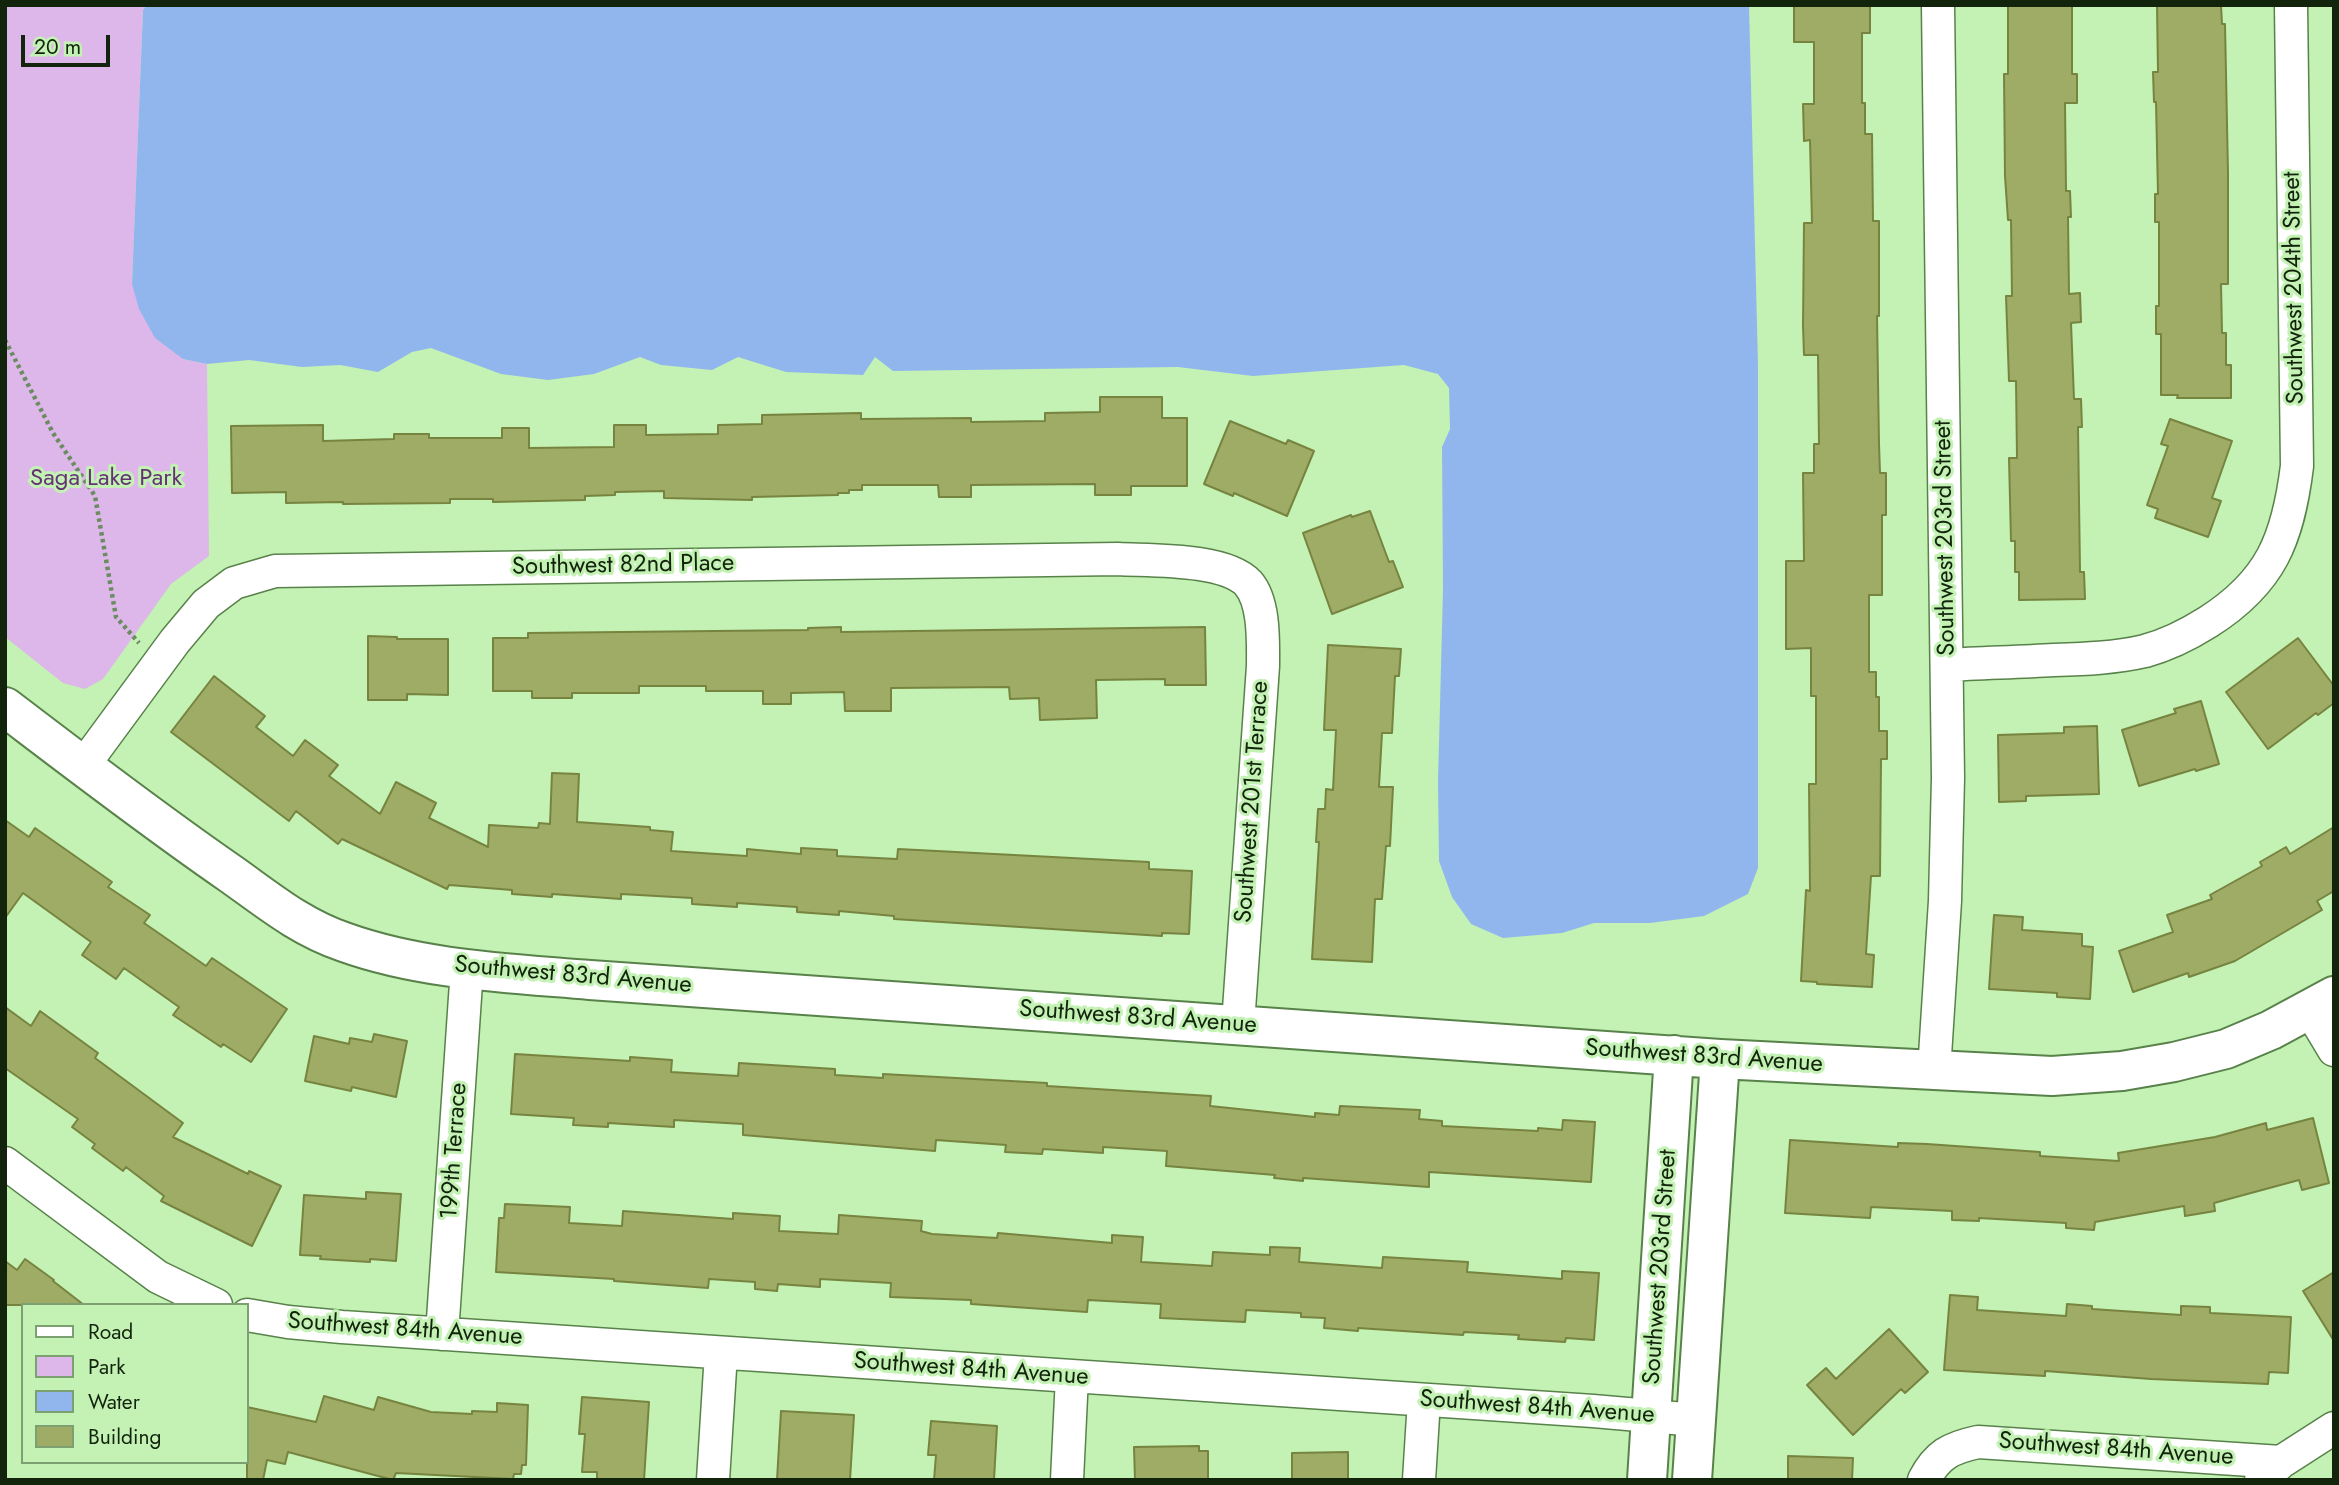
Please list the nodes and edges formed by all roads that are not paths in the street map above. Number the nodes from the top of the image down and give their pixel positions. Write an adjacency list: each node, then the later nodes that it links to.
1 (1938, 5): 4 (street, Southwest 203rd Street)
2 (2291, 5): 4 (street, Southwest 204th Street)
3 (1247, 583): 6 (street, Southwest 82nd Place); 9 (street, Southwest 201st Terrace)
4 (1947, 665): 13 (street, Southwest 203rd Street)
5 (5, 707): 6 (street, Southwest 83rd Avenue)
6 (83, 765): 7 (street, Southwest 83rd Avenue)
7 (467, 968): 9 (street, Southwest 83rd Avenue); 17 (street, 199th Terrace)
8 (2322, 1003): 10 (street); 13 (street, Southwest 83rd Avenue)
9 (1238, 1024): 11 (street, Southwest 83rd Avenue)
10 (2334, 1050)
11 (1674, 1055): 12 (street, Southwest 83rd Avenue); 21 (street, Southwest 203rd Street)
12 (1720, 1059): 13 (street, Southwest 83rd Avenue); 22 (street, Southwest 203rd Street)
13 (1934, 1071)
14 (5, 1163): 15 (street)
15 (212, 1303)
16 (248, 1315): 17 (street, Southwest 84th Avenue)
17 (442, 1334): 18 (street, Southwest 84th Avenue)
18 (721, 1353): 19 (street, Southwest 84th Avenue); 25 (street)
19 (1072, 1377): 20 (street, Southwest 84th Avenue); 26 (street)
20 (1424, 1400): 21 (street, Southwest 84th Avenue); 27 (street)
21 (1651, 1416): 22 (street, Southwest 84th Avenue); 28 (street, Southwest 203rd Street)
22 (1696, 1420): 29 (street, Southwest 203rd Street)
23 (2334, 1428): 24 (street, Southwest 84th Avenue)
24 (2271, 1471): 30 (street, Southwest 84th Avenue)
25 (713, 1480)
26 (1067, 1480)
27 (1419, 1480)
28 (1647, 1480)
29 (1692, 1480)
30 (1924, 1480)

